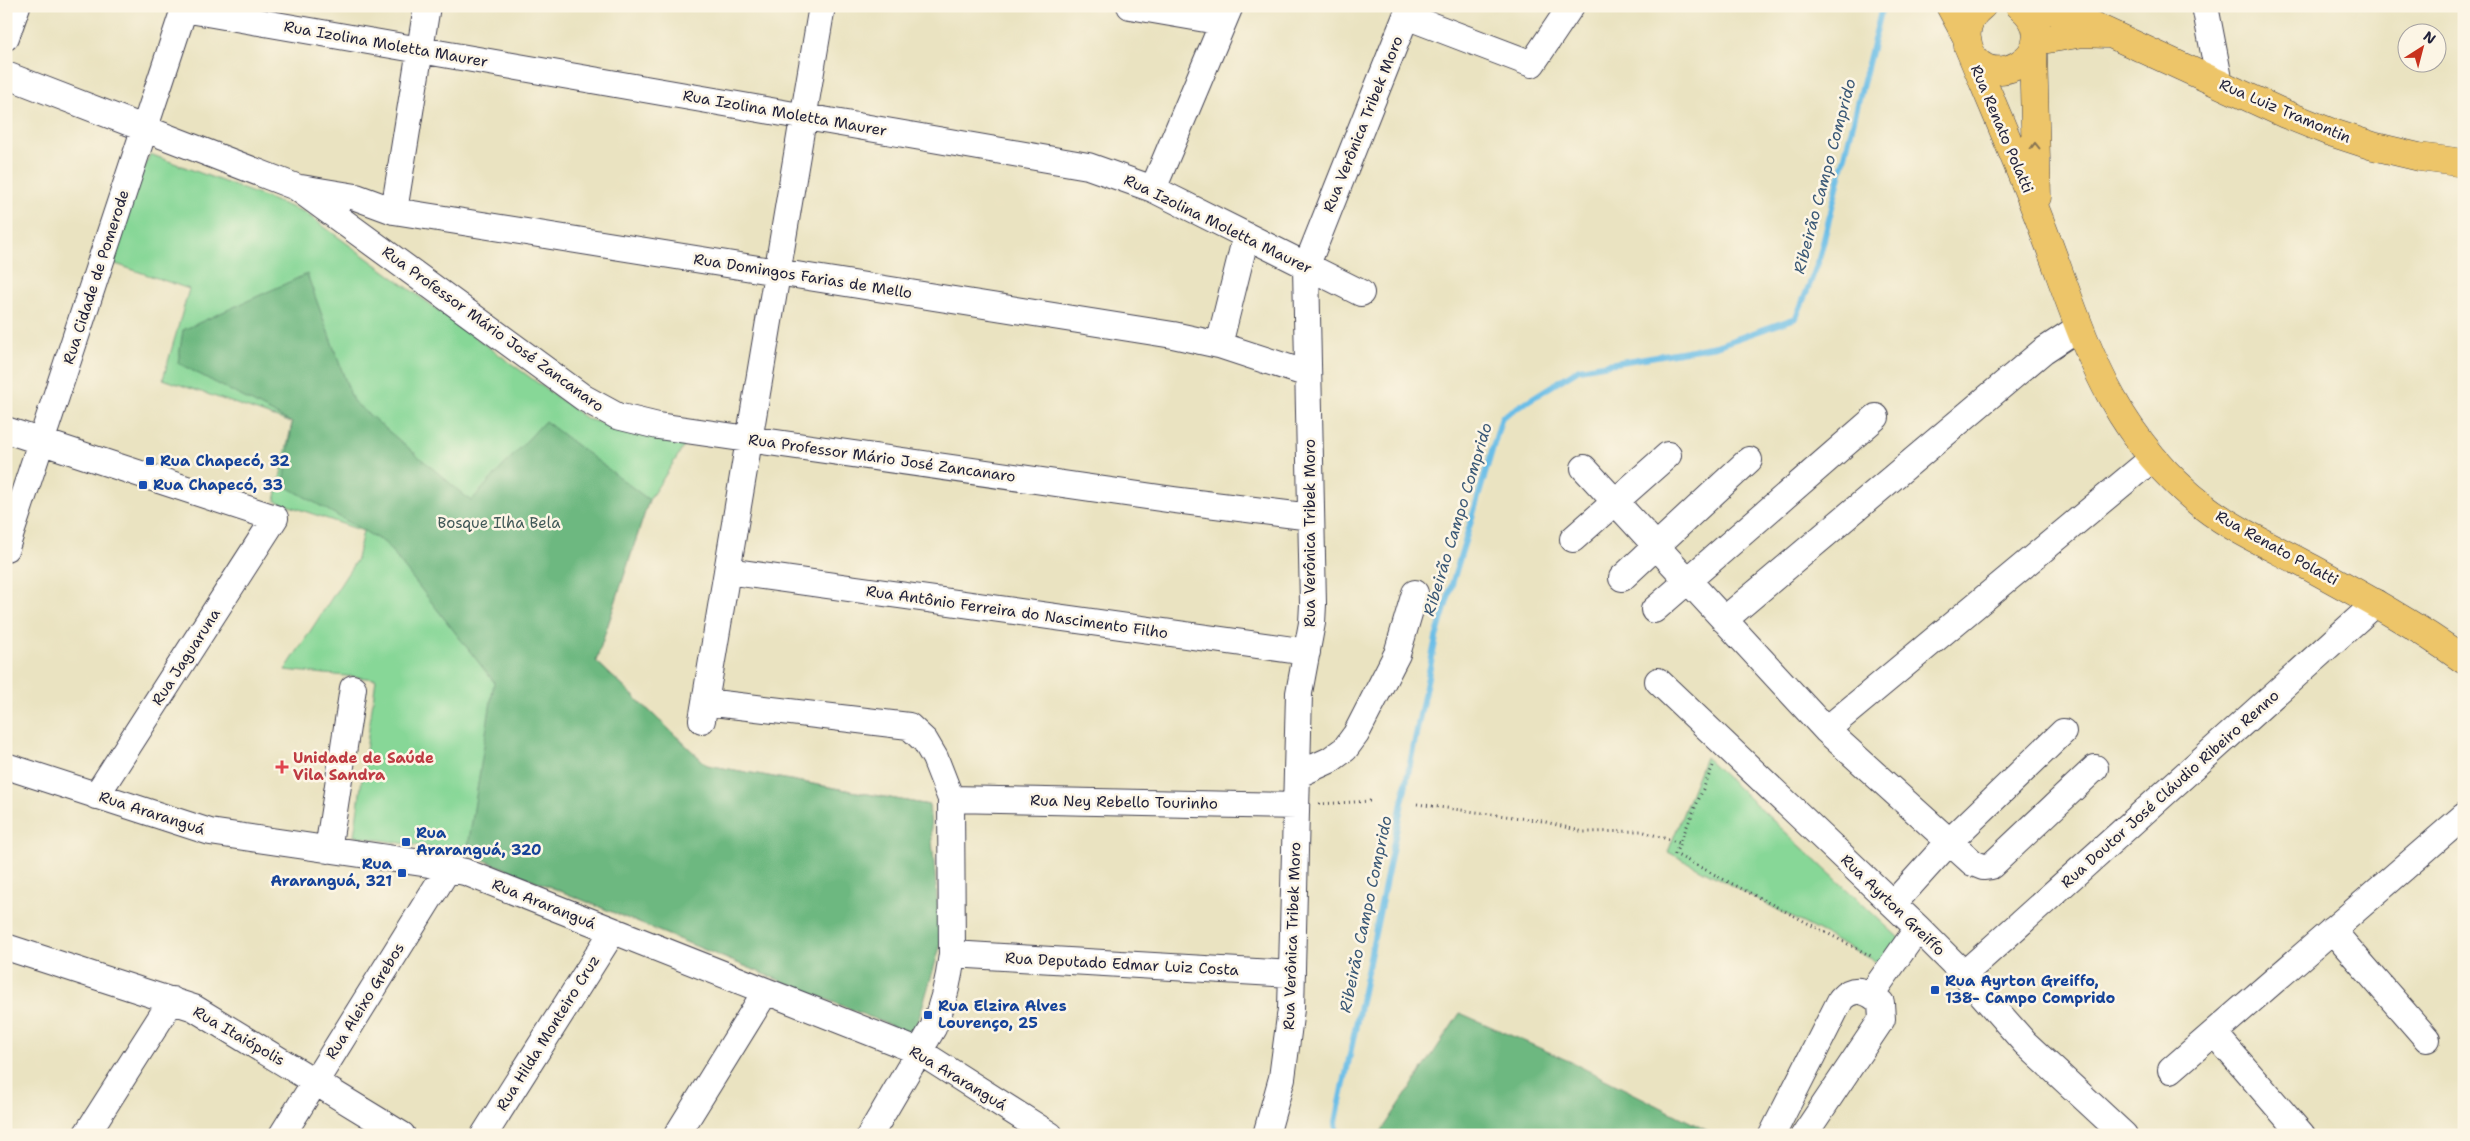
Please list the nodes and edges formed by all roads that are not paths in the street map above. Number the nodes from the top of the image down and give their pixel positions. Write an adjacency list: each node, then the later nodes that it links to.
1 (17, 6): 15 (street)
2 (427, 6): 18 (street)
3 (822, 6): 21 (street)
4 (1130, 6): 13 (street)
5 (1571, 6): 12 (street)
6 (1950, 6): 16 (main road)
7 (1982, 6): 16 (main road)
8 (2020, 6): 17 (main road, Rua Renato Polatti)
9 (2032, 6): 14 (main road, Rua Luiz Tramontin)
10 (2205, 6): 20 (street)
11 (184, 8): 18 (street, Rua Izolina Moletta Maurer); 22 (street, Rua Cidade de Pomerode)
12 (1408, 11): 29 (street, Rua Verônica Tribek Moro)
13 (1227, 14): 25 (street)
14 (2114, 34): 17 (main road, Rua Luiz Tramontin); 20 (main road, Rua Luiz Tramontin)
15 (6, 37)
16 (1967, 41): 17 (main road); 27 (main road, Rua Renato Polatti)
17 (2035, 46): 27 (main road, Rua Renato Polatti, one-way to 17)
18 (420, 50): 21 (street, Rua Izolina Moletta Maurer); 26 (street)
19 (6, 75): 22 (street, Rua Professor Mário José Zancanaro)
20 (2220, 84): 23 (main road, Rua Luiz Tramontin)
21 (803, 116): 25 (street, Rua Izolina Moletta Maurer); 30 (street)
22 (145, 129): 24 (street, Rua Professor Mário José Zancanaro); 38 (street, Rua Cidade de Pomerode)
23 (2464, 163)
24 (296, 187): 26 (street, Rua Domingos Farias de Mello); 37 (street, Rua Professor Mário José Zancanaro)
25 (1153, 189): 28 (street, Rua Izolina Moletta Maurer)
26 (394, 210): 30 (street, Rua Domingos Farias de Mello)
27 (2037, 212): 32 (main road, Rua Renato Polatti)
28 (1246, 236): 29 (street, Rua Izolina Moletta Maurer); 33 (street)
29 (1306, 267): 31 (street, Rua Izolina Moletta Maurer); 34 (street, Rua Verônica Tribek Moro)
30 (777, 272): 33 (street, Rua Domingos Farias de Mello); 37 (street)
31 (1361, 293)
32 (2078, 328): 40 (main road, Rua Renato Polatti); 54 (street)
33 (1219, 346): 34 (street, Rua Domingos Farias de Mello)
34 (1308, 374): 44 (street, Rua Verônica Tribek Moro)
35 (1876, 417): 50 (street)
36 (6, 430): 38 (street)
37 (749, 439): 44 (street, Rua Professor Mário José Zancanaro); 48 (street)
38 (42, 441): 47 (street, Rua Cidade de Pomerode); 64 (street, Rua Jaguaruna)
39 (1668, 455): 43 (street)
40 (2153, 458): 52 (main road, Rua Renato Polatti); 59 (street)
41 (1749, 460): 46 (street)
42 (1584, 468): 43 (street)
43 (1615, 501): 45 (street); 46 (street)
44 (1311, 517): 55 (street, Rua Verônica Tribek Moro)
45 (1573, 539)
46 (1656, 545): 49 (street); 50 (street)
47 (6, 548)
48 (727, 571): 55 (street, Rua Antônio Ferreira do Nascimento Filho); 65 (street)
49 (1622, 578)
50 (1688, 580): 53 (street); 54 (street)
51 (1415, 593): 63 (street)
52 (2376, 603): 56 (main road, Rua Renato Polatti); 78 (street, Rua Doutor José Cláudio Ribeiro Renno)
53 (1654, 610)
54 (1724, 620): 59 (street)
55 (1306, 652): 63 (street, Rua Verônica Tribek Moro)
56 (2464, 660)
57 (1658, 681): 71 (street, Rua Ayrton Greiffo)
58 (353, 688): 69 (street)
59 (1826, 730): 68 (street)
60 (2063, 732): 68 (street)
61 (6, 766): 64 (street, Rua Araranguá)
62 (2095, 768): 68 (street)
63 (1297, 775): 66 (street, Rua Verônica Tribek Moro)
64 (96, 796): 69 (street, Rua Araranguá)
65 (951, 799): 66 (street, Rua Ney Rebello Tourinho); 76 (street)
66 (1296, 806): 77 (street, Rua Verônica Tribek Moro)
67 (2464, 816): 73 (street)
68 (1950, 841): 71 (street)
69 (328, 850): 70 (street, Rua Araranguá)
70 (448, 867): 74 (street, Rua Araranguá); 86 (street, Rua Aleixo Grebos)
71 (1893, 904): 72 (street, Rua Ayrton Greiffo)
72 (1918, 928): 78 (street, Rua Ayrton Greiffo); 80 (street)
73 (2332, 930): 82 (street); 83 (street)
74 (612, 931): 79 (street, Rua Araranguá); 90 (street, Rua Hilda Monteiro Cruz)
75 (6, 947): 81 (street, Rua Itaiópolis)
76 (952, 954): 77 (street, Rua Deputado Edmar Luiz Costa); 84 (street)
77 (1292, 974): 94 (street, Rua Verônica Tribek Moro)
78 (1964, 974): 97 (street, Rua Ayrton Greiffo)
79 (766, 991): 84 (street, Rua Araranguá); 91 (street)
80 (1872, 993): 95 (street); 96 (street)
81 (172, 1000): 86 (street, Rua Itaiópolis); 87 (street)
82 (2214, 1033): 85 (street); 98 (street)
83 (2427, 1039)
84 (920, 1052): 92 (street); 93 (street, Rua Araranguá)
85 (2171, 1070)
86 (316, 1081): 88 (street, Rua Aleixo Grebos); 89 (street, Rua Itaiópolis)
87 (86, 1135)
88 (282, 1135)
89 (402, 1135)
90 (484, 1135)
91 (677, 1135)
92 (870, 1135)
93 (1050, 1135)
94 (1266, 1135)
95 (1772, 1135)
96 (1804, 1135)
97 (2124, 1135)
98 (2302, 1135)

